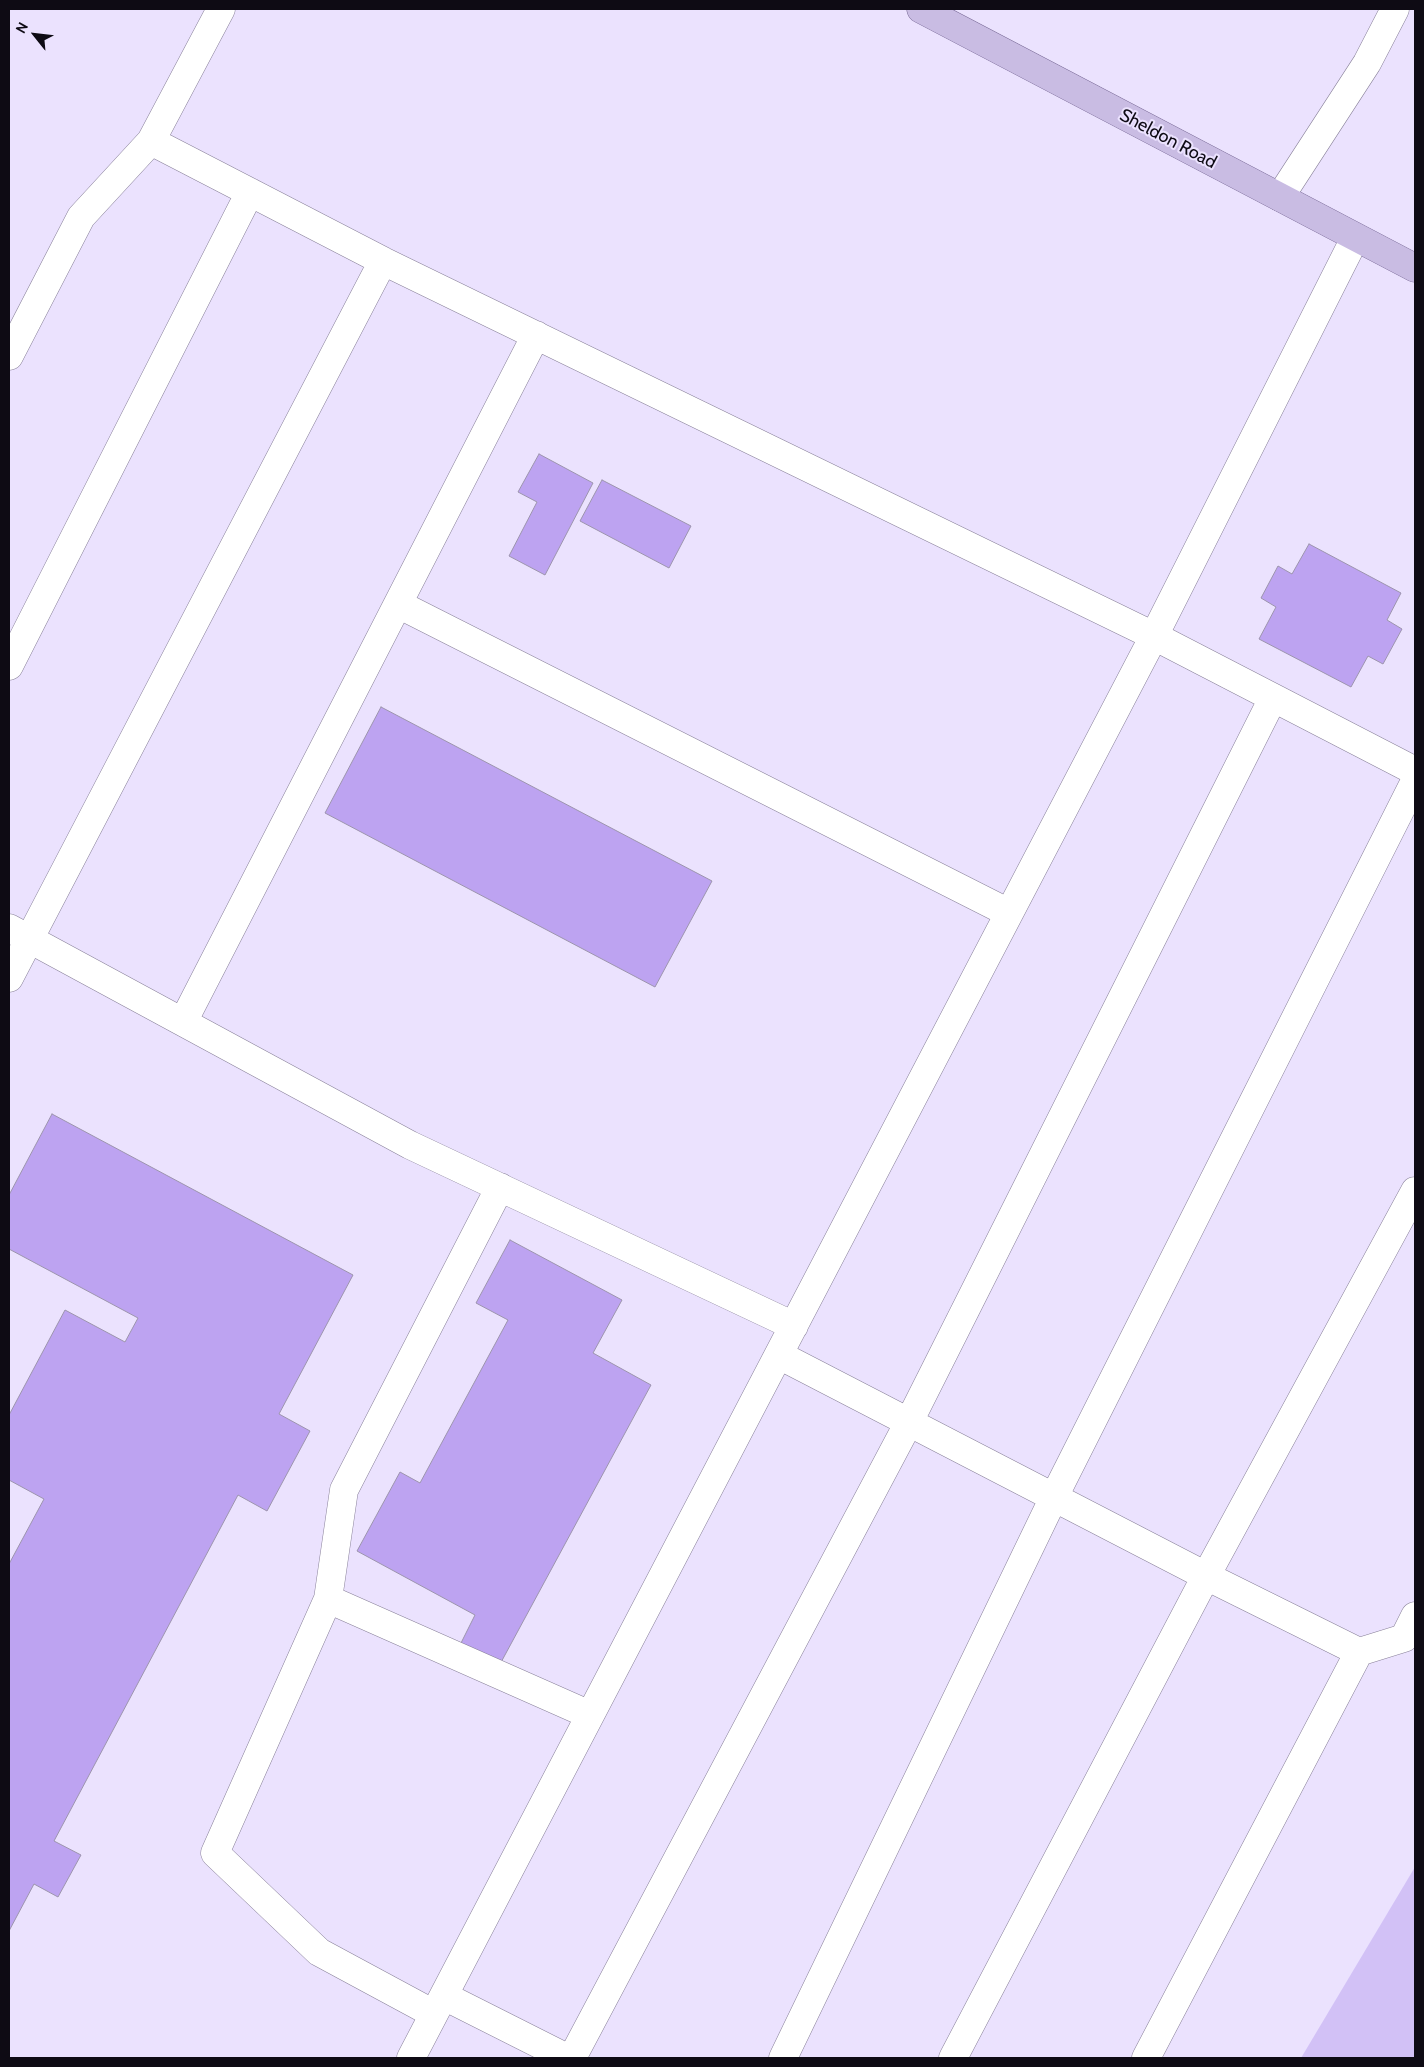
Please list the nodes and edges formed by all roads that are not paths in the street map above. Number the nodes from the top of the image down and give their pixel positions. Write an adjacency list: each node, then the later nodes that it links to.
1 (221, 9): 4 (lane)
2 (921, 9): 6 (main road, Sheldon Road)
3 (1395, 9): 6 (lane)
4 (151, 140): 5 (lane); 11 (lane)
5 (250, 192): 8 (lane); 14 (lane)
6 (1280, 198): 7 (main road, Sheldon Road)
7 (1355, 238): 9 (main road, Sheldon Road); 13 (lane)
8 (383, 261): 10 (lane); 19 (lane)
9 (1415, 268)
10 (536, 335): 12 (lane); 13 (lane)
11 (9, 356)
12 (398, 604): 18 (lane); 21 (lane)
13 (1154, 636): 15 (lane); 18 (lane)
14 (9, 666)
15 (1273, 698): 16 (lane); 26 (lane)
16 (1415, 771)
17 (1415, 781): 27 (lane)
18 (1009, 914): 24 (lane)
19 (19, 934): 20 (lane); 21 (lane)
20 (9, 978)
21 (183, 1022): 22 (lane)
22 (500, 1187): 24 (lane); 29 (lane)
23 (1415, 1191): 28 (lane)
24 (794, 1326): 25 (lane)
25 (779, 1355): 26 (lane); 32 (lane)
26 (909, 1422): 27 (lane); 36 (lane)
27 (1054, 1497): 28 (lane); 37 (lane)
28 (1206, 1576): 31 (lane); 38 (lane)
29 (328, 1598): 32 (lane); 33 (lane)
30 (1415, 1616): 31 (lane)
31 (1359, 1652): 39 (lane)
32 (590, 1715): 33 (lane)
33 (439, 2005): 34 (lane); 35 (lane)
34 (411, 2058)
35 (567, 2058)
36 (572, 2058)
37 (783, 2058)
38 (952, 2058)
39 (1146, 2058)

